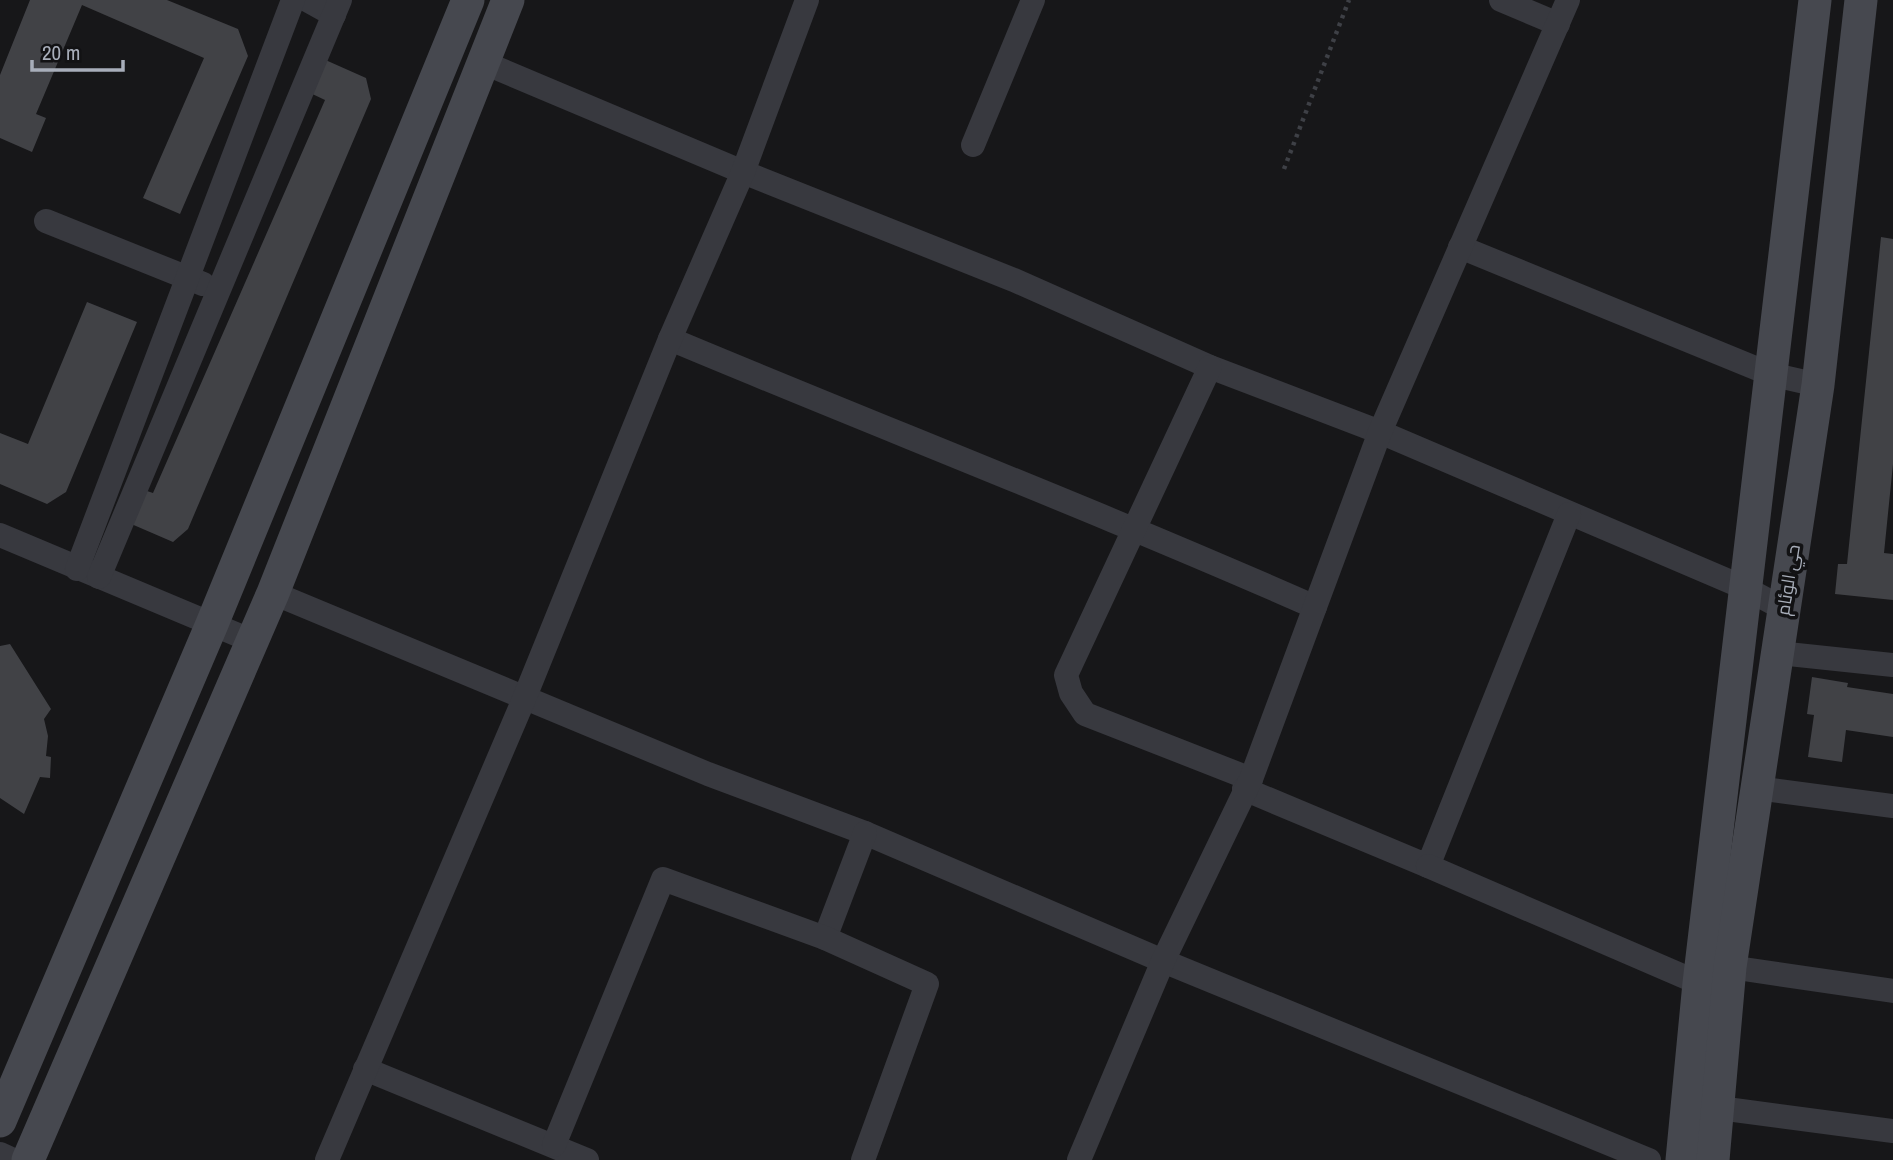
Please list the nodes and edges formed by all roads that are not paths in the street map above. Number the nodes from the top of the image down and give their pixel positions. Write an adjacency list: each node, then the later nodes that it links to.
1 (293, 0): 18 (street)
2 (307, 0): 11 (street)
3 (468, 0): 33 (street)
4 (508, 0): 13 (street)
5 (807, 0): 15 (street)
6 (1033, 0): 14 (street)
7 (1501, 0): 12 (street)
8 (1568, 0): 12 (street)
9 (1815, 0): 22 (street)
10 (1861, 0): 23 (street, حي الوئام)
11 (337, 8): 19 (street)
12 (1558, 24): 17 (street)
13 (482, 62): 15 (street); 30 (street)
14 (973, 145)
15 (743, 172): 20 (street); 21 (street)
16 (47, 221): 18 (street)
17 (1460, 247): 22 (street); 24 (street)
18 (189, 280): 19 (street); 28 (street)
19 (217, 289): 28 (street)
20 (670, 339): 26 (street); 37 (street)
21 (1210, 368): 24 (street); 26 (street)
22 (1770, 374): 23 (street); 29 (street)
23 (1818, 385): 32 (street, حي الوئام)
24 (1380, 432): 25 (street); 31 (street)
25 (1569, 514): 29 (street); 42 (street)
26 (1136, 528): 31 (street); 38 (street)
27 (0, 535): 28 (street)
28 (88, 573): 33 (street)
29 (1745, 588): 32 (street); 46 (street)
30 (273, 593): 34 (street); 37 (street)
31 (1315, 607): 38 (street)
32 (1784, 609): 35 (street, حي الوئام)
33 (212, 624): 34 (street); 50 (street)
34 (250, 640): 56 (street)
35 (1778, 653): 36 (street); 39 (street, حي الوئام)
36 (1893, 665)
37 (524, 699): 41 (street); 48 (street)
38 (1247, 784): 42 (street); 44 (street)
39 (1757, 788): 40 (street); 45 (street, حي الوئام)
40 (1893, 806)
41 (865, 833): 43 (street); 44 (street)
42 (1428, 866): 46 (street)
43 (825, 938): 52 (street); 59 (street)
44 (1163, 961): 54 (street); 60 (street)
45 (1730, 967): 46 (street); 47 (street); 49 (street, حي الوئام)
46 (1699, 984): 61 (street)
47 (1893, 991)
48 (365, 1069): 52 (street); 57 (street)
49 (1719, 1108): 51 (street); 62 (street, حي الوئام)
50 (0, 1121)
51 (1893, 1131)
52 (554, 1145): 58 (street)
53 (0, 1154): 55 (street)
54 (1086, 1158)
55 (13, 1160)
56 (28, 1160)
57 (327, 1160)
58 (587, 1160)
59 (863, 1160)
60 (1649, 1160)
61 (1682, 1160)
62 (1713, 1160)

